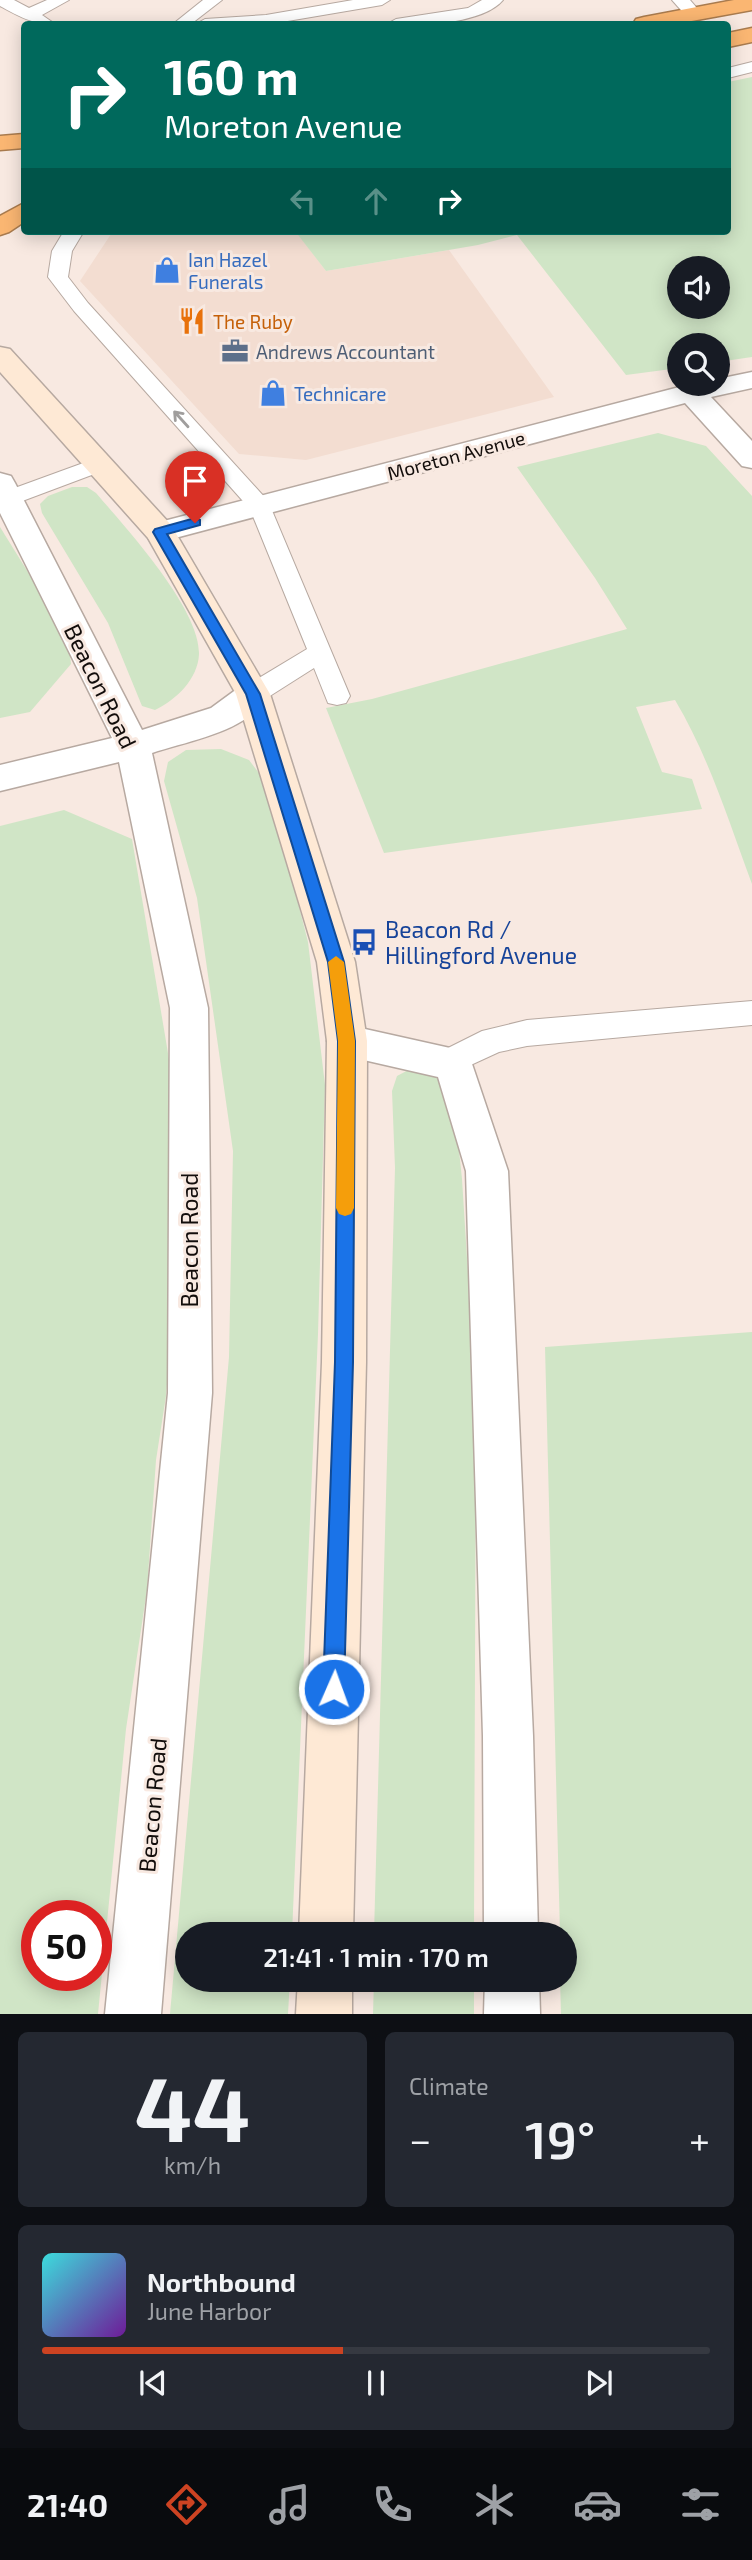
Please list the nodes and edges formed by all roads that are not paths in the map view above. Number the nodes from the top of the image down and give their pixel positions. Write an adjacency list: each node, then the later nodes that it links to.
1 (1, 0): 9 (lane)
2 (61, 0): 9 (lane)
3 (214, 0): 10 (lane)
4 (382, 0): 10 (lane)
5 (495, 0): 12 (lane)
6 (736, 3): 8 (highway); 15 (highway)
7 (246, 4): 10 (lane)
8 (687, 7): 13 (highway); 14 (highway)
9 (27, 15): 11 (lane)
10 (201, 18)
11 (40, 21)
12 (415, 21)
13 (652, 21)
14 (711, 21)
15 (737, 35)
16 (752, 67): 17 (lane)
17 (731, 72)
18 (21, 141): 19 (highway)
19 (0, 143)
20 (21, 213): 21 (highway)
21 (0, 228)
22 (72, 235): 31 (lane, one-way to 22)
23 (0, 355): 29 (main road)
24 (752, 380): 25 (street, Moreton Avenue)
25 (730, 385)
26 (680, 396): 31 (street, Moreton Avenue)
27 (694, 396): 28 (street)
28 (752, 459)
29 (97, 465): 30 (lane); 32 (main road)
30 (4, 491): 36 (street, Beacon Road)
31 (260, 506): 32 (street, Moreton Avenue); 33 (lane)
32 (160, 532): 34 (main road)
33 (321, 652): 34 (lane); 35 (lane)
34 (253, 694): 36 (street); 39 (main road)
35 (337, 696)
36 (133, 746): 37 (street); 45 (street, Beacon Road)
37 (0, 778)
38 (752, 1013): 40 (lane)
39 (346, 1041): 40 (street); 41 (main road)
40 (449, 1062): 42 (street)
41 (326, 1922)
42 (511, 1922)
43 (325, 1992): 46 (main road)
44 (512, 1992): 47 (street)
45 (133, 2014)
46 (324, 2014)
47 (512, 2014)

